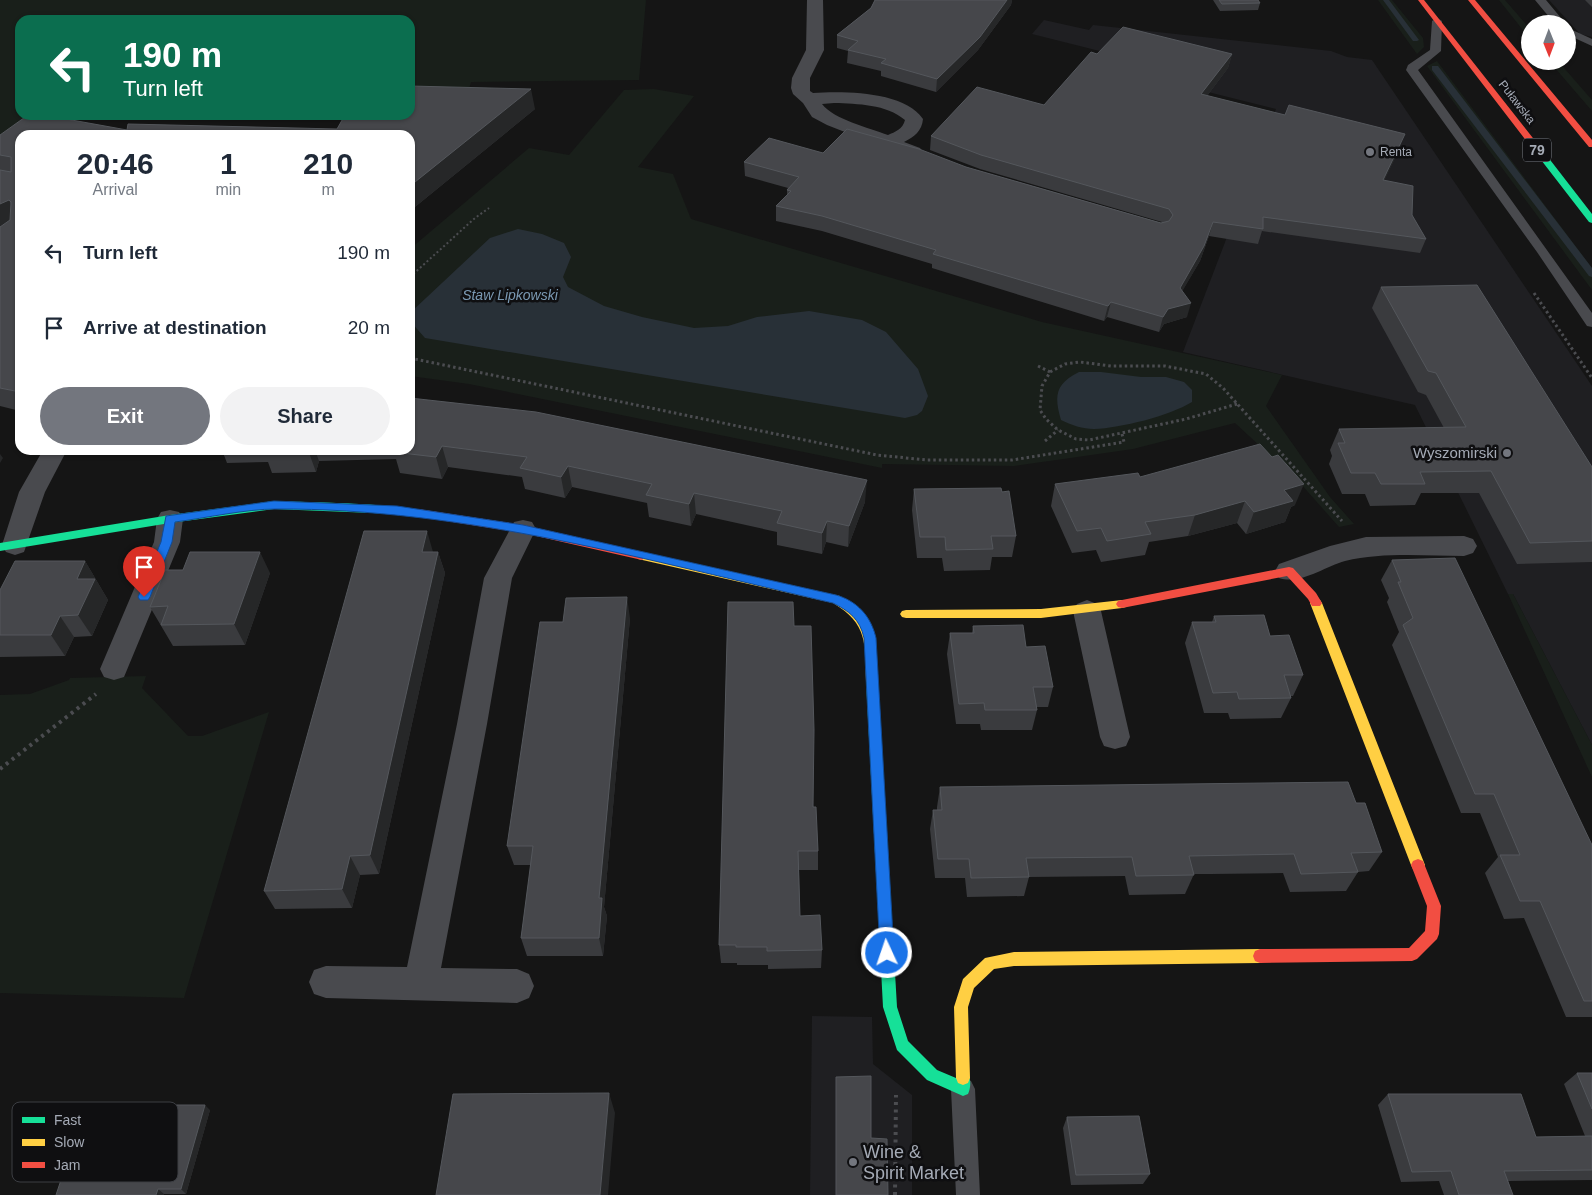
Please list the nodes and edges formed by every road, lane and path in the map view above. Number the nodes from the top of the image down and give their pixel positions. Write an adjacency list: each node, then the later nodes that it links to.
1 (815, 0): 9 (street)
2 (1421, 0): 6 (street, Puławska / 79)
3 (1472, 0): 11 (street, Puławska)
4 (1540, 0): 5 (lane)
5 (1553, 15)
6 (1437, 21): 14 (street, Puławska / 79); 17 (lane)
7 (1576, 35): 8 (lane)
8 (1592, 43)
9 (809, 99): 10 (street); 10 (street)
10 (889, 142): 12 (street)
11 (1592, 145)
12 (928, 158)
13 (489, 208): 15 (path)
14 (1592, 220)
15 (415, 272)
16 (1534, 292): 21 (path)
17 (1592, 324)
18 (415, 359): 24 (path)
19 (1038, 366): 20 (path)
20 (1050, 372): 22 (path); 23 (path)
21 (1592, 378)
22 (1237, 404): 24 (path); 31 (path)
23 (1058, 430): 24 (path); 25 (path)
24 (1122, 434)
25 (1045, 441)
26 (52, 455): 29 (street)
27 (170, 518): 28 (street); 29 (street); 35 (street)
28 (523, 529): 39 (street); 41 (street)
29 (7, 546)
30 (1464, 546): 31 (street)
31 (1366, 547): 32 (street)
32 (1289, 571): 33 (street); 42 (street)
33 (1087, 611): 34 (street); 36 (street)
34 (906, 614)
35 (114, 670): 37 (path)
36 (1115, 737)
37 (0, 769)
38 (326, 982): 39 (street)
39 (421, 984): 40 (street)
40 (518, 986)
41 (902, 1045): 42 (street); 43 (path)
42 (963, 1089): 44 (lane)
43 (895, 1195)
44 (968, 1195)

